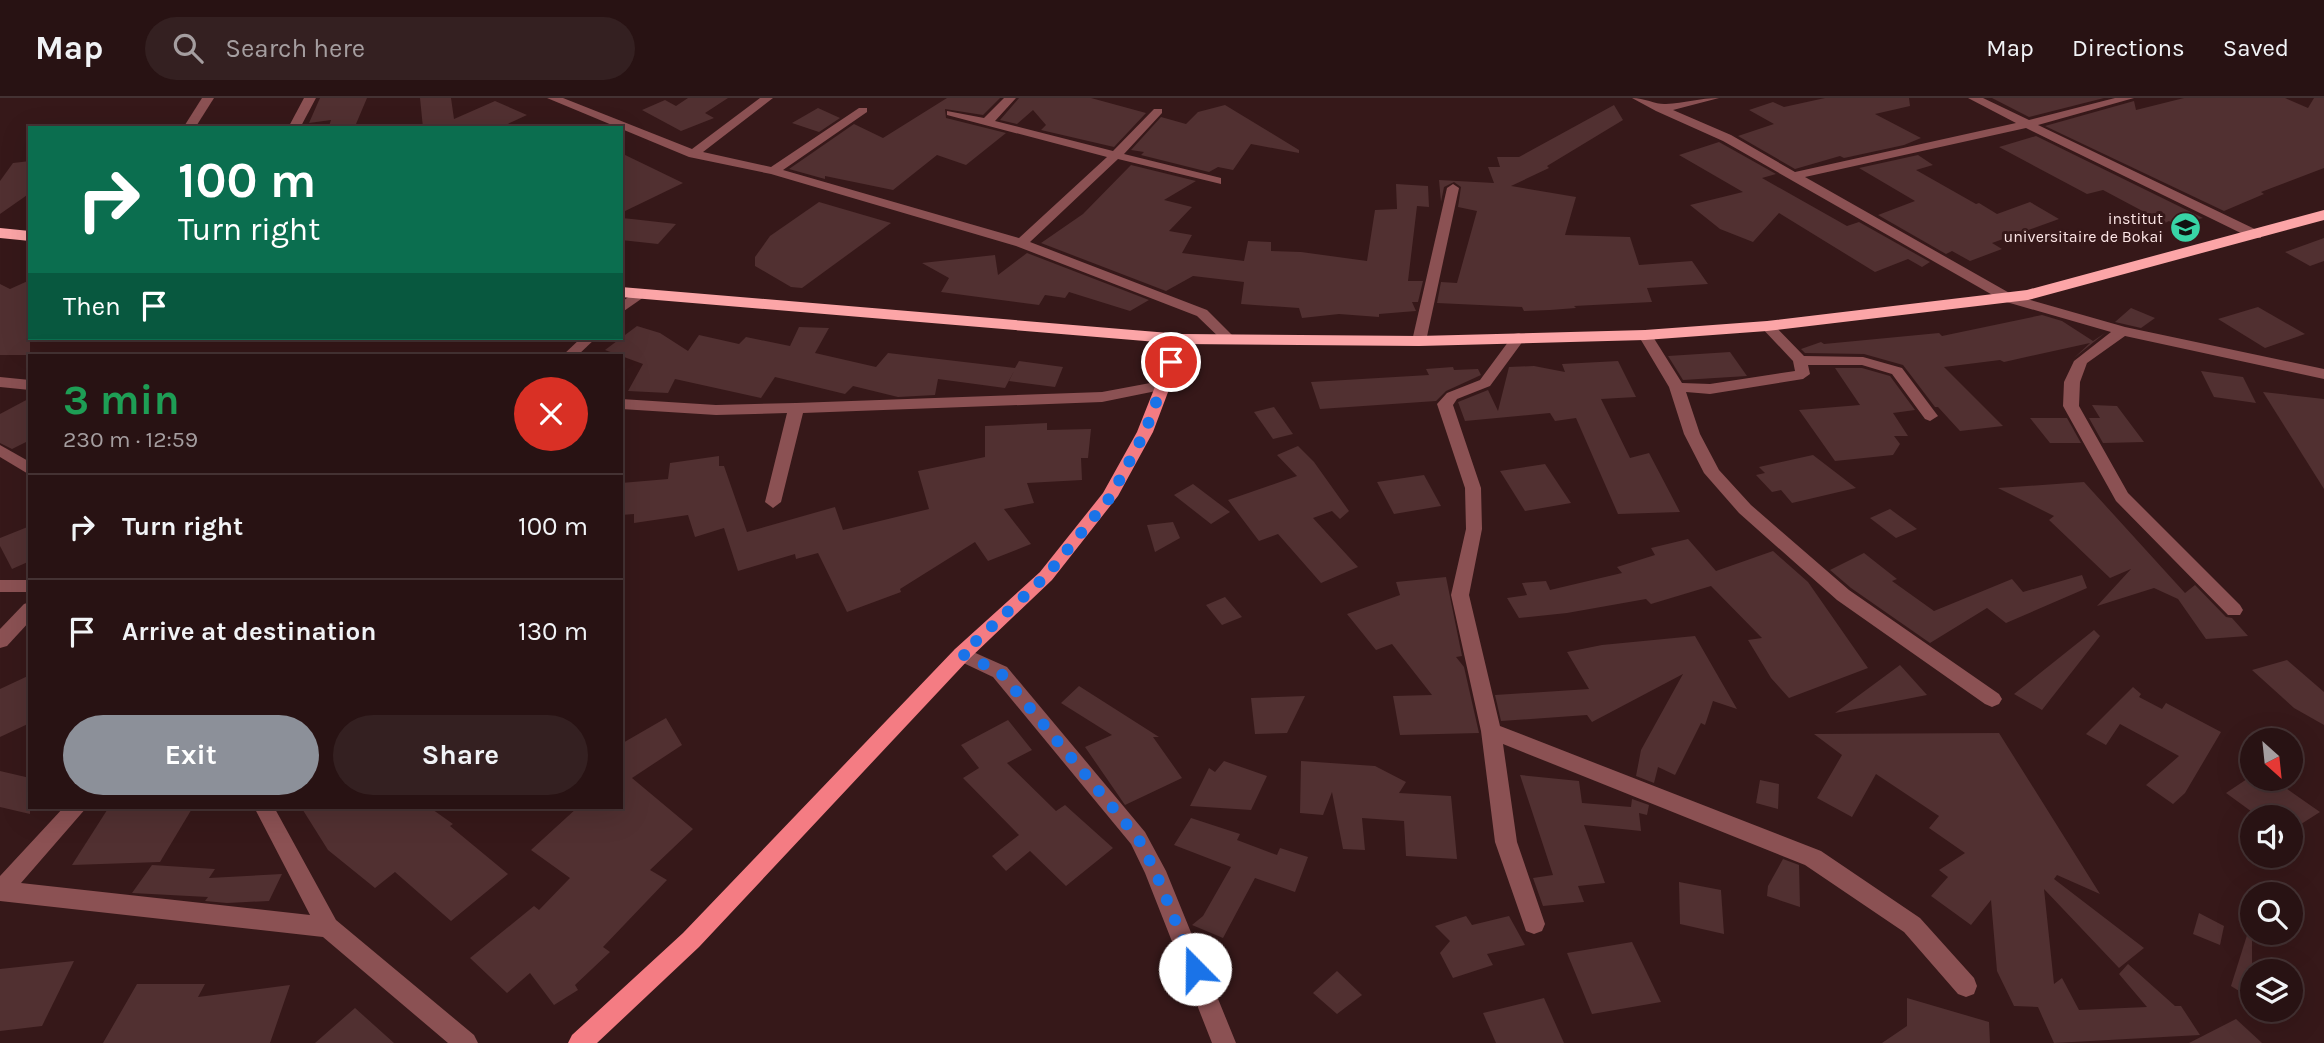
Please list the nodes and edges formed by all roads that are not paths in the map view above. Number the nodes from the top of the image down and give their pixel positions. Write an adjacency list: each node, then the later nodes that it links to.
1 (208, 98): 16 (street)
2 (310, 98): 17 (street)
3 (553, 98): 18 (street)
4 (767, 98): 18 (street)
5 (1010, 98): 14 (street)
6 (1638, 98): 10 (street)
7 (1713, 98): 10 (street)
8 (1974, 98): 15 (street)
9 (2128, 98): 15 (street)
10 (1660, 109): 21 (street)
11 (863, 110): 20 (street)
12 (1158, 111): 19 (street)
13 (951, 113): 14 (street)
14 (987, 122): 19 (street)
15 (2028, 124): 21 (street); 26 (street)
16 (191, 126)
17 (295, 126)
18 (693, 154): 20 (street)
19 (1116, 155): 22 (street); 28 (street)
20 (773, 171): 28 (street)
21 (1793, 176): 30 (street)
22 (1217, 181)
23 (1453, 188): 38 (street)
24 (2324, 215): 26 (highway)
25 (0, 233): 27 (highway)
26 (2256, 235): 30 (highway)
27 (28, 236)
28 (1021, 243): 37 (street)
29 (630, 293): 35 (highway)
30 (2008, 298): 31 (highway); 32 (street)
31 (1767, 326): 33 (highway); 40 (street)
32 (2122, 331): 41 (street); 55 (street)
33 (1645, 335): 34 (highway); 45 (street)
34 (1519, 337): 38 (highway); 59 (street)
35 (1181, 339): 37 (highway); 44 (main road)
36 (587, 340): 39 (street)
37 (1230, 340): 38 (highway)
38 (1419, 341)
39 (571, 354)
40 (1800, 360): 45 (street); 48 (street)
41 (2324, 374)
42 (0, 383): 43 (street)
43 (28, 385)
44 (1161, 386): 47 (street); 57 (main road)
45 (1677, 387): 58 (street)
46 (623, 404): 47 (street)
47 (796, 408): 51 (street)
48 (1930, 416)
49 (0, 450): 50 (street)
50 (28, 469)
51 (773, 502)
52 (0, 586): 53 (street)
53 (28, 586)
54 (28, 610): 56 (street)
55 (2234, 610)
56 (0, 640)
57 (962, 654): 67 (main road); 68 (street)
58 (1992, 699)
59 (1492, 731): 63 (street); 65 (street)
60 (76, 809): 62 (street)
61 (265, 809): 64 (street)
62 (0, 891): 64 (street)
63 (1534, 924)
64 (328, 927): 66 (street)
65 (1966, 986)
66 (466, 1043)
67 (580, 1043)
68 (1224, 1043)

